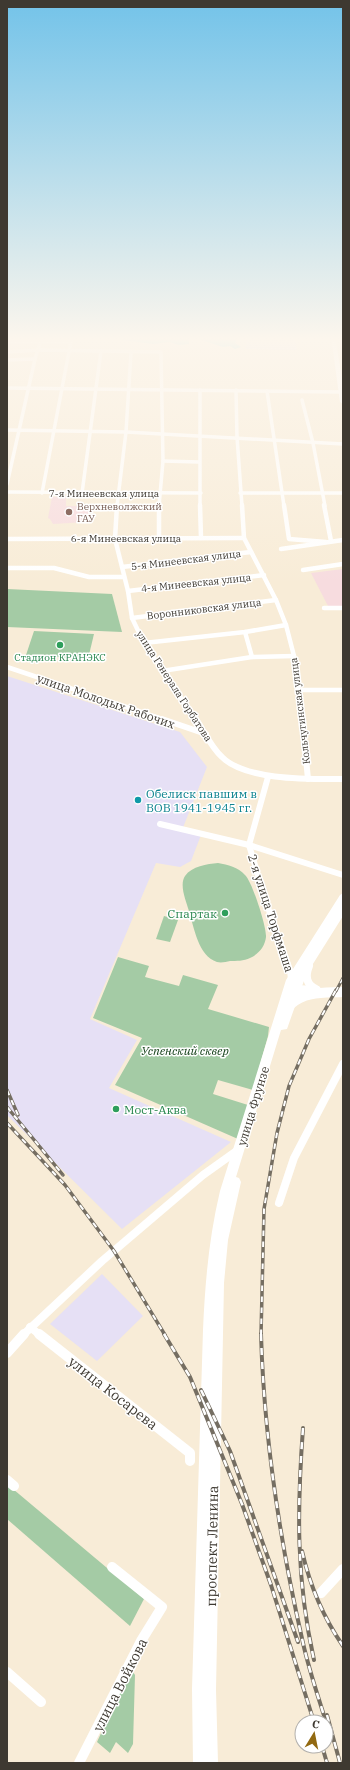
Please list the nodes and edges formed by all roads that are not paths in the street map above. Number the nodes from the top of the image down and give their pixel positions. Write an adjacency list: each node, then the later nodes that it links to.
1 (22, 419): 11 (street)
2 (56, 419): 12 (street)
3 (92, 419): 13 (street)
4 (127, 419): 14 (street, улица Генерала Горбатова)
5 (162, 419): 15 (street)
6 (200, 419): 16 (street)
7 (237, 419): 17 (street, Кольчугинская улица)
8 (272, 419): 18 (street)
9 (307, 419): 19 (street)
10 (7, 430): 11 (street)
11 (20, 430): 12 (street); 23 (street)
12 (54, 430): 13 (street); 25 (street)
13 (90, 431): 14 (street); 26 (street)
14 (126, 432): 15 (street); 27 (street, улица Генерала Горбатова)
15 (162, 433): 16 (street); 21 (street)
16 (200, 435): 17 (street); 22 (street)
17 (237, 437): 18 (street); 29 (street, Кольчугинская улица)
18 (275, 440): 19 (street); 30 (street)
19 (313, 443): 20 (street); 33 (street)
20 (343, 444)
21 (163, 461): 22 (street); 32 (street)
22 (199, 462): 28 (street)
23 (7, 484)
24 (7, 492): 25 (street, 7-я Минеевская улица)
25 (42, 493): 26 (street, 7-я Минеевская улица)
26 (82, 493): 27 (street, 7-я Минеевская улица)
27 (118, 493): 32 (street, 7-я Минеевская улица); 38 (street, улица Генерала Горбатова)
28 (201, 493): 32 (street, 7-я Минеевская улица); 35 (street)
29 (240, 493): 30 (street); 36 (street, Кольчугинская улица)
30 (281, 493): 33 (street); 40 (street)
31 (343, 493): 33 (street)
32 (160, 494): 34 (street)
33 (322, 494): 40 (street)
34 (159, 538): 35 (street, 6-я Минеевская улица); 38 (street, 6-я Минеевская улица)
35 (201, 538): 36 (street, 6-я Минеевская улица)
36 (244, 538): 42 (street, Кольчугинская улица)
37 (8, 539): 38 (street, 6-я Минеевская улица)
38 (115, 539): 44 (street, улица Генерала Горбатова)
39 (343, 540): 40 (street)
40 (329, 542): 41 (street)
41 (282, 549)
42 (251, 552): 44 (street, 5-я Минеевская улица); 47 (street, Кольчугинская улица)
43 (343, 564): 46 (street)
44 (122, 567): 48 (street, улица Генерала Горбатова)
45 (7, 568): 48 (street)
46 (303, 570)
47 (264, 575): 49 (street, 4-я Минеевская улица); 50 (street, Кольчугинская улица)
48 (124, 578): 49 (street, улица Генерала Горбатова)
49 (128, 591): 53 (street, улица Генерала Горбатова)
50 (276, 600): 53 (street, Воронниковская улица); 54 (street, Кольчугинская улица)
51 (324, 608): 52 (street)
52 (343, 608)
53 (132, 618): 56 (street, улица Генерала Горбатова)
54 (286, 625): 55 (street); 57 (street, Кольчугинская улица)
55 (245, 632): 56 (street); 58 (street)
56 (144, 643): 60 (street, улица Генерала Горбатова)
57 (294, 656): 58 (street); 61 (street, Кольчугинская улица)
58 (252, 657): 60 (street)
59 (7, 667): 63 (street, улица Молодых Рабочих)
60 (162, 671): 63 (street, улица Генерала Горбатова)
61 (300, 690): 62 (street); 65 (street, Кольчугинская улица)
62 (343, 690)
63 (206, 734): 64 (street, улица Генерала Горбатова)
64 (268, 776): 65 (street); 68 (street, 2-я улица Торфмаша)
65 (308, 778): 66 (street)
66 (343, 779)
67 (160, 824): 68 (street)
68 (249, 845): 69 (street); 73 (street, 2-я улица Торфмаша)
69 (343, 875)
70 (343, 897): 72 (highway, улица Фрунзе)
71 (343, 908): 72 (highway, улица Фрунзе)
72 (308, 958): 73 (highway, улица Фрунзе); 74 (main road)
73 (293, 984): 74 (main road); 76 (main road); 77 (highway, улица Фрунзе)
74 (321, 990): 75 (main road)
75 (338, 992): 76 (main road)
76 (304, 995): 77 (main road)
77 (288, 1002): 79 (highway, улица Фрунзе)
78 (343, 1064): 80 (street)
79 (242, 1149): 81 (street); 82 (highway, улица Фрунзе)
80 (279, 1203)
81 (30, 1327): 83 (street); 84 (street, улица Косарева)
82 (213, 1330): 91 (highway, проспект Ленина); 92 (highway, проспект Ленина)
83 (7, 1353)
84 (190, 1461)
85 (112, 1567): 90 (street, улица Войкова)
86 (343, 1569): 87 (street)
87 (321, 1593)
88 (7, 1672): 89 (street)
89 (41, 1702)
90 (79, 1763)
91 (201, 1763)
92 (210, 1763)

